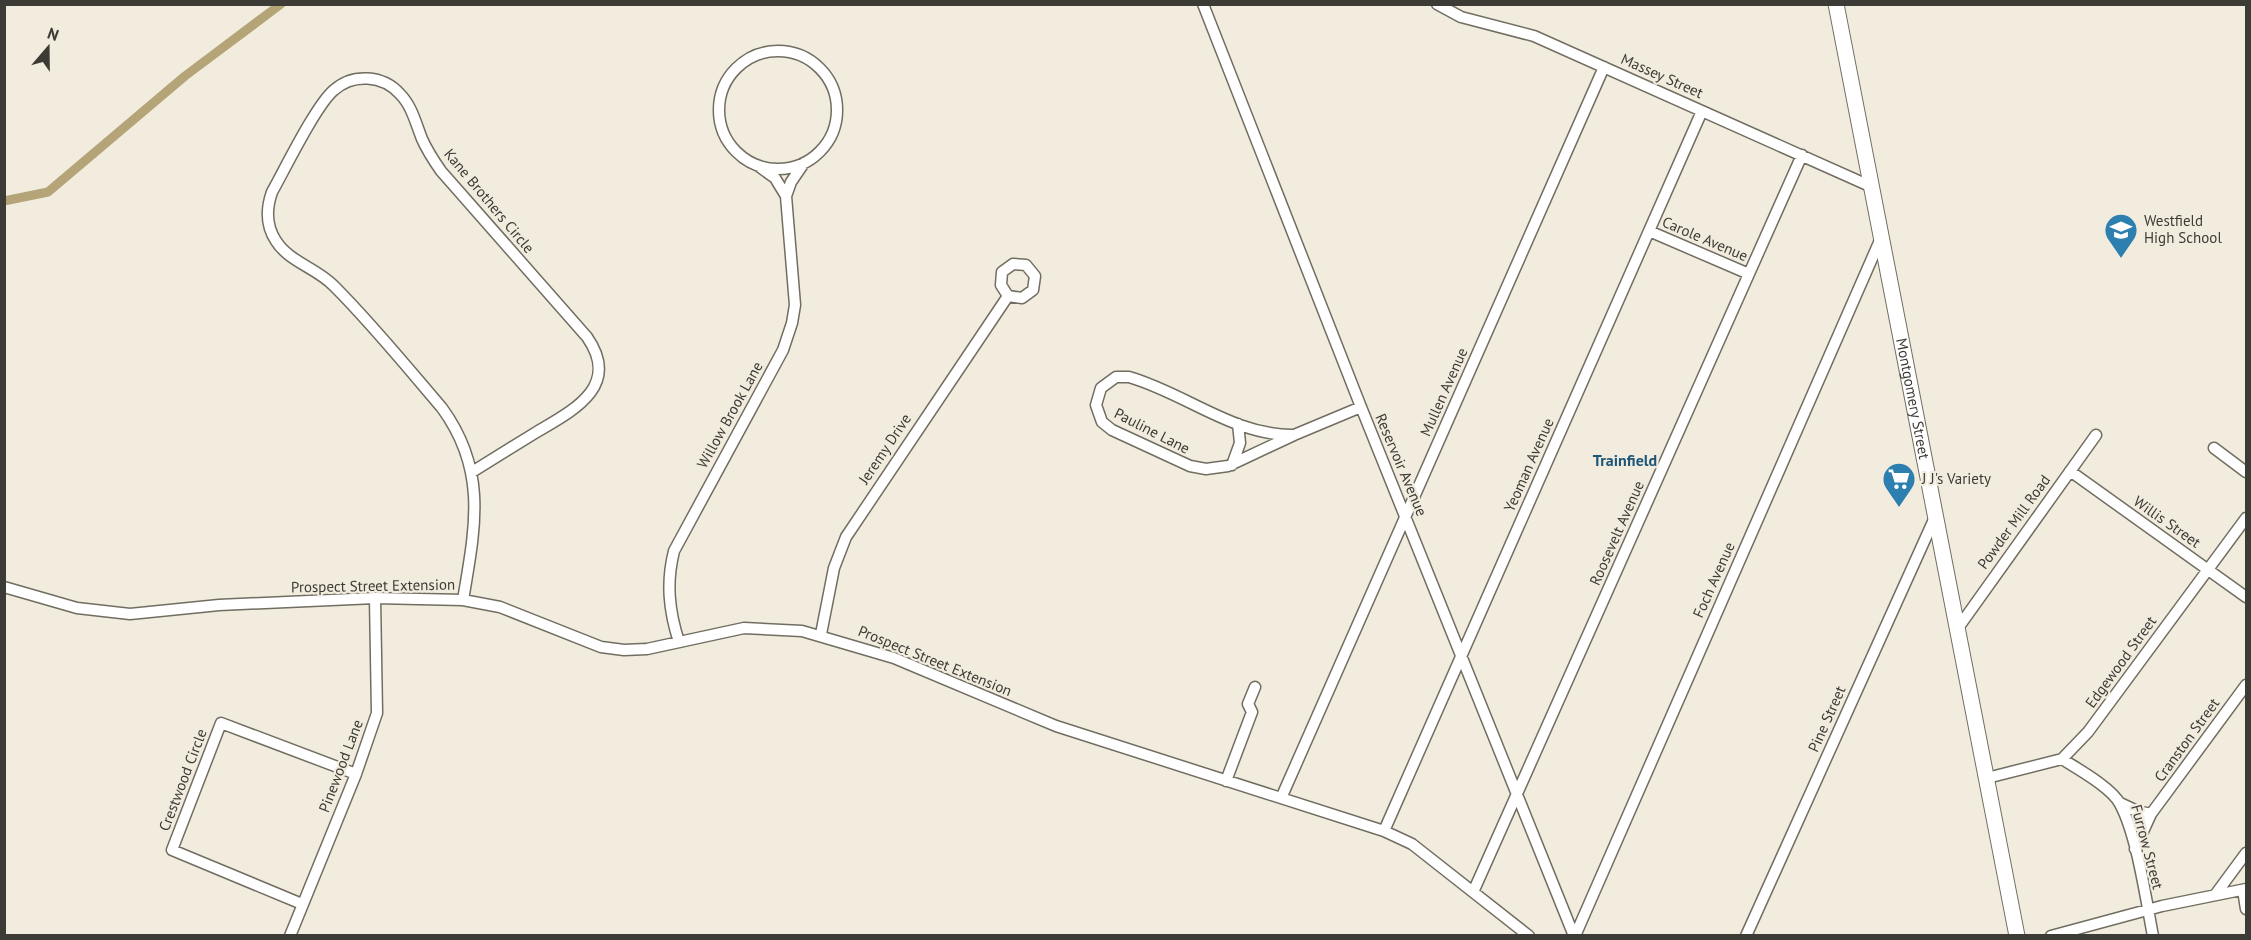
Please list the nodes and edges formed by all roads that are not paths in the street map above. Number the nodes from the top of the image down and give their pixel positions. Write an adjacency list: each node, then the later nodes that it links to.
1 (1203, 4): 15 (street, Reservoir Avenue)
2 (1437, 4): 4 (street, Massey Street)
3 (1836, 4): 9 (main road, Montgomery Street)
4 (1604, 67): 5 (street, Massey Street); 24 (street, Mullen Avenue)
5 (1702, 111): 6 (street, Massey Street); 11 (street, Yeoman Avenue)
6 (1802, 155): 9 (street, Massey Street); 13 (street, Roosevelt Avenue)
7 (804, 163): 8 (street); 8 (street); 10 (street)
8 (757, 165): 10 (street)
9 (1872, 187): 12 (main road, Montgomery Street)
10 (786, 196): 34 (street, Willow Brook Lane)
11 (1649, 231): 13 (street, Carole Avenue); 35 (street, Yeoman Avenue)
12 (1881, 237): 25 (main road, Montgomery Street); 57 (street, Foch Avenue)
13 (1749, 274): 42 (street, Roosevelt Avenue)
14 (1008, 296): 33 (street, Jeremy Drive)
15 (1361, 407): 17 (street, Pauline Lane); 24 (street, Reservoir Avenue)
16 (1238, 424): 17 (street, Pauline Lane); 20 (street); 20 (street, Pauline Lane)
17 (1294, 435): 20 (street, Pauline Lane)
18 (2096, 435): 21 (street, Powder Mill Road)
19 (2214, 448): 23 (street)
20 (1232, 465)
21 (2070, 471): 27 (street, Willis Street); 32 (street, Powder Mill Road)
22 (472, 472): 22 (street, Kane Brothers Circle); 31 (street, Kane Brothers Circle)
23 (2247, 472)
24 (1406, 514): 35 (street, Reservoir Avenue); 43 (street, Mullen Avenue)
25 (1936, 515): 32 (main road, Montgomery Street); 58 (street, Pine Street)
26 (2247, 518): 27 (street, Edgewood Street)
27 (2208, 570): 29 (street, Willis Street); 38 (street, Edgewood Street)
28 (4, 587): 30 (street, Prospect Street Extension)
29 (2247, 597)
30 (375, 598): 31 (street, Prospect Street Extension); 39 (street, Pinewood Lane)
31 (463, 600): 34 (street, Prospect Street Extension)
32 (1958, 628): 40 (main road, Montgomery Street)
33 (821, 634): 34 (street, Prospect Street Extension); 41 (street, Prospect Street Extension)
34 (679, 642)
35 (1462, 653): 42 (street, Reservoir Avenue); 46 (street, Yeoman Avenue)
36 (2247, 685): 45 (street, Cranston Street)
37 (1255, 687): 41 (street)
38 (2062, 759): 40 (street); 44 (street, Furrow Street)
39 (356, 774): 52 (street, Pinewood Lane); 52 (street, Crestwood Circle)
40 (1987, 778): 59 (main road, Montgomery Street)
41 (1227, 781): 43 (street, Prospect Street Extension)
42 (1516, 795): 50 (street, Roosevelt Avenue); 57 (street, Reservoir Avenue)
43 (1282, 796): 46 (street, Prospect Street Extension)
44 (2120, 803): 45 (street); 47 (street, Furrow Street)
45 (2151, 814): 47 (street, Cranston Street)
46 (1384, 831): 50 (street, Prospect Street Extension)
47 (2135, 850): 54 (street, Furrow Street)
48 (2247, 853): 51 (street)
49 (2245, 889): 51 (street); 53 (street)
50 (1474, 890): 56 (street, Prospect Street Extension)
51 (2215, 895): 54 (street)
52 (302, 904): 55 (street, Pinewood Lane)
53 (2247, 909)
54 (2148, 910): 60 (street); 61 (street, Furrow Street)
55 (290, 936)
56 (1529, 936)
57 (1574, 936)
58 (1746, 936)
59 (2017, 936)
60 (2051, 936)
61 (2153, 936)

